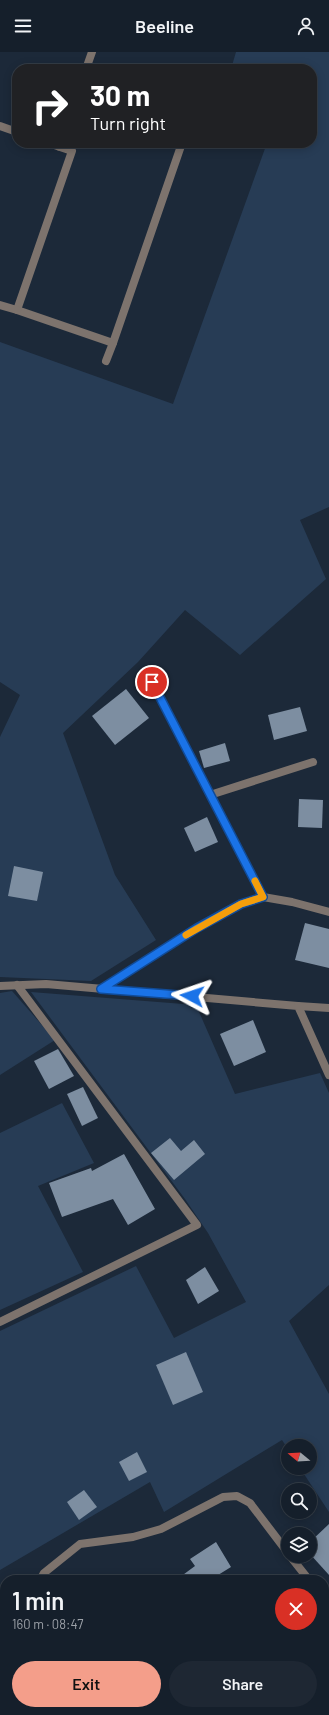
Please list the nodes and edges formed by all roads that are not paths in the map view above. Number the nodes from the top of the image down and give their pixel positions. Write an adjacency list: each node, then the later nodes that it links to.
1 (92, 52): 2 (street)
2 (88, 64)
3 (0, 126): 4 (street)
4 (12, 130)
5 (66, 148): 8 (street)
6 (180, 148): 9 (street)
7 (0, 305): 8 (street)
8 (17, 310): 9 (street)
9 (113, 343): 10 (street)
10 (106, 361)
11 (152, 682): 13 (street)
12 (313, 762): 13 (street)
13 (210, 795): 14 (street)
14 (263, 897): 15 (street); 18 (street)
15 (329, 912)
16 (17, 985): 17 (street); 18 (street); 22 (street)
17 (0, 986)
18 (101, 989): 19 (street)
19 (298, 1006): 20 (street); 21 (street)
20 (329, 1008)
21 (329, 1075)
22 (0, 1322)
23 (281, 1544): 25 (street)
24 (295, 1563): 26 (street)
25 (43, 1575)
26 (304, 1575)

